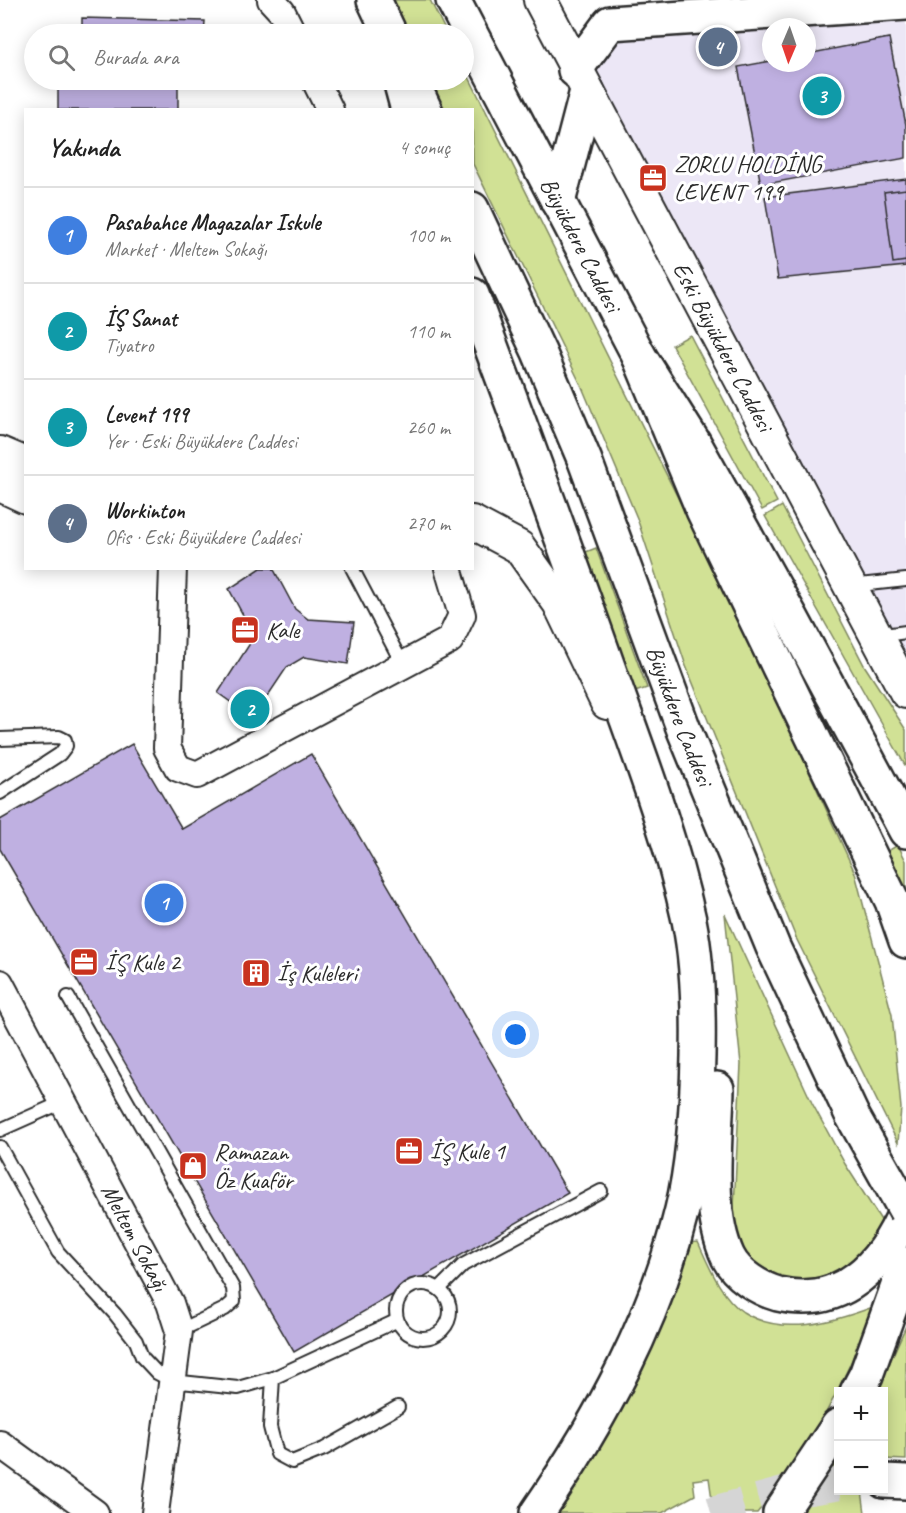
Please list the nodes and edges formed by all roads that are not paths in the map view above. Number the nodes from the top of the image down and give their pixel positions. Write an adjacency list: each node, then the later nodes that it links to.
1 (271, 0): 6 (street)
2 (374, 0): 7 (main road)
3 (453, 0): 8 (main road, Büyükdere Caddesi)
4 (540, 0): 10 (street, Eski Büyükdere Caddesi)
5 (906, 3): 10 (main road)
6 (288, 24)
7 (385, 24)
8 (465, 24)
9 (474, 40): 17 (main road, Büyükdere Caddesi)
10 (581, 81): 17 (main road); 30 (street, Eski Büyükdere Caddesi)
11 (320, 90): 14 (street)
12 (403, 90): 15 (main road)
13 (416, 90): 16 (main road)
14 (329, 108)
15 (407, 108)
16 (424, 108)
17 (558, 202): 20 (main road, Büyükdere Caddesi)
18 (474, 213): 47 (main road, Büyükdere Caddesi, bridge)
19 (474, 300): 38 (main road)
20 (639, 356): 37 (main road, Büyükdere Caddesi); 40 (main road)
21 (0, 453): 22 (street)
22 (24, 464)
23 (0, 485): 24 (street)
24 (24, 496)
25 (474, 523): 38 (street)
26 (173, 570): 33 (street)
27 (353, 570): 33 (lane)
28 (449, 570): 33 (street)
29 (906, 580): 30 (lane)
30 (848, 586): 32 (street, Eski Büyükdere Caddesi)
31 (906, 633): 32 (lane)
32 (875, 636): 34 (street, Eski Büyükdere Caddesi)
33 (403, 665)
34 (903, 681)
35 (0, 739): 36 (lane)
36 (0, 793)
37 (906, 831)
38 (675, 864): 39 (main road)
39 (690, 924): 47 (main road); 62 (main road)
40 (906, 941)
41 (0, 983): 43 (street, Meltem Sokağı)
42 (68, 997): 51 (lane)
43 (63, 1102): 44 (lane); 51 (street, Meltem Sokağı)
44 (0, 1130)
45 (0, 1147): 53 (lane)
46 (601, 1191): 49 (lane)
47 (906, 1211)
48 (906, 1264): 54 (main road)
49 (439, 1289): 50 (lane); 50 (lane)
50 (396, 1321): 52 (lane)
51 (179, 1331): 53 (street, Meltem Sokağı)
52 (273, 1378): 53 (lane); 55 (lane)
53 (172, 1381): 61 (street, Meltem Sokağı)
54 (860, 1387)
55 (398, 1407)
56 (834, 1432): 63 (main road)
57 (0, 1444): 60 (street)
58 (888, 1481): 59 (main road)
59 (906, 1482)
60 (95, 1513)
61 (155, 1513)
62 (537, 1513)
63 (780, 1513)

